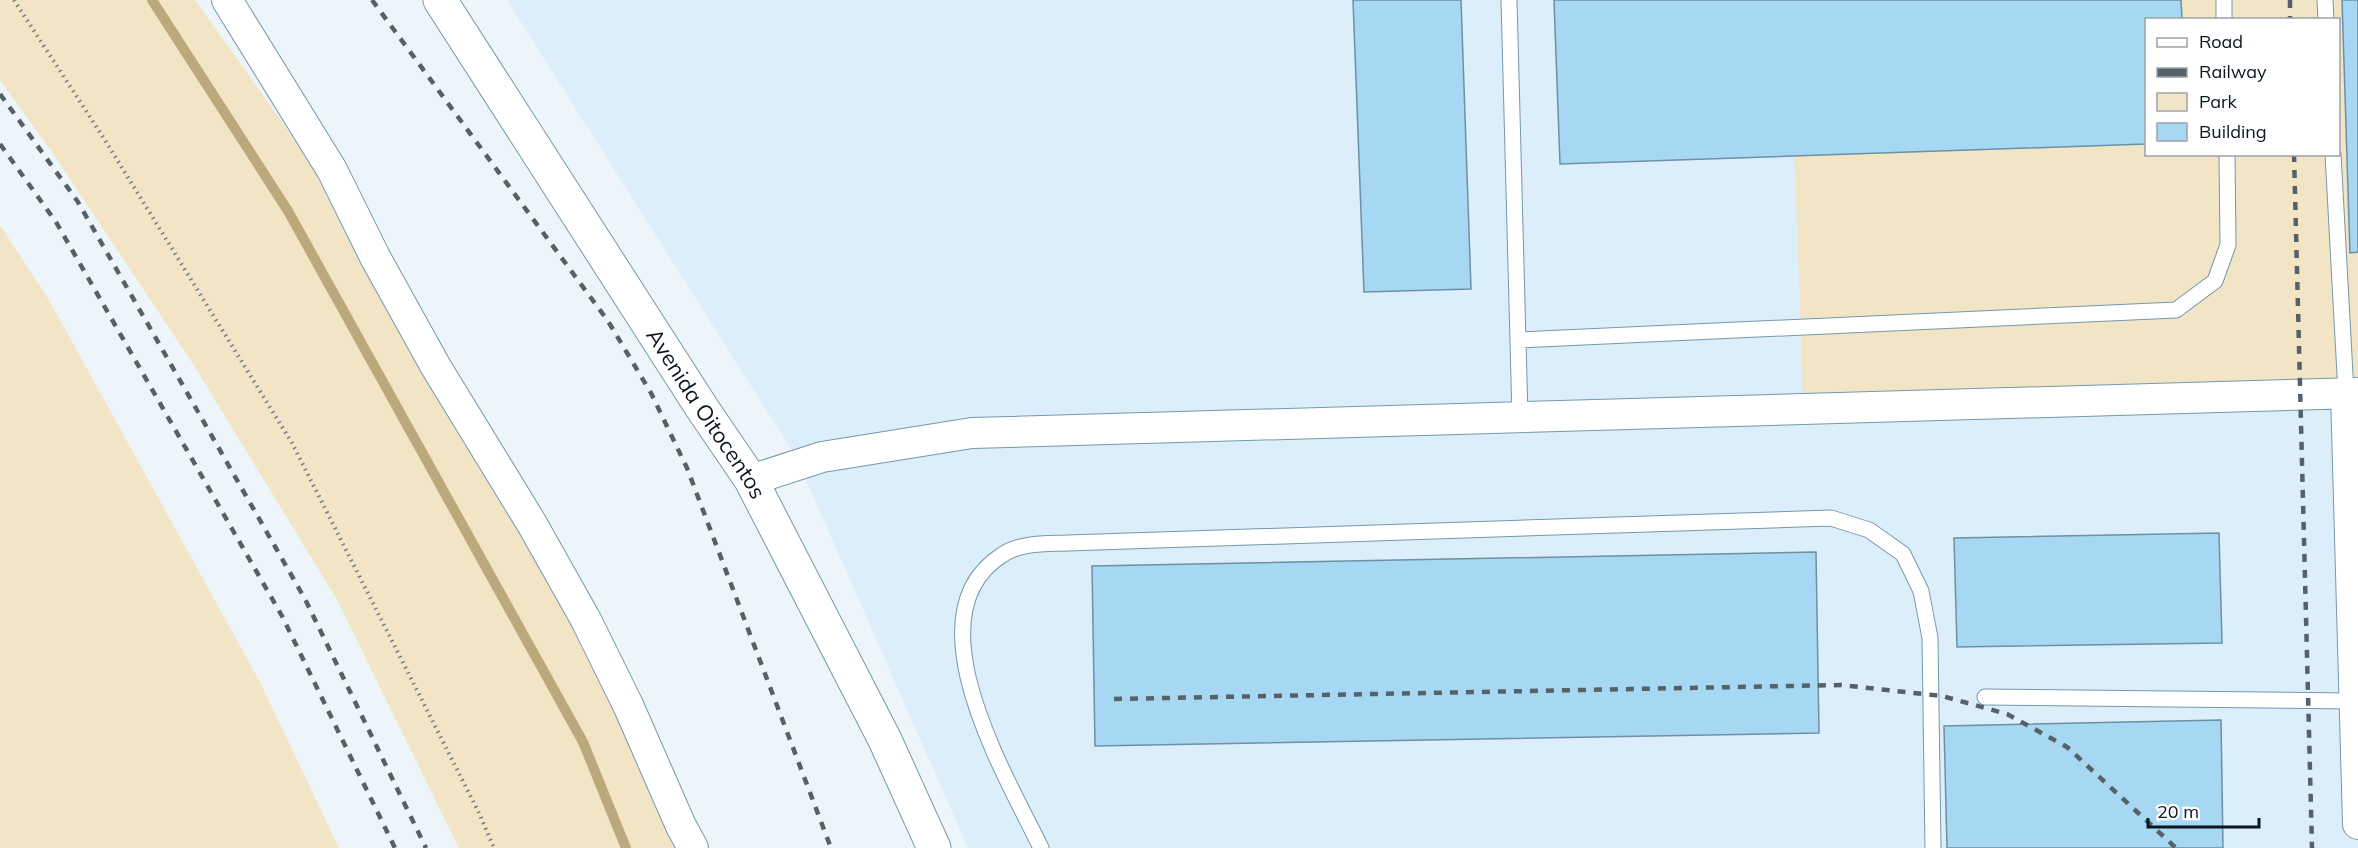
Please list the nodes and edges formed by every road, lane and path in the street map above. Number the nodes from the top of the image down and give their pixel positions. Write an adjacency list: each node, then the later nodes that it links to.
1 (14, 0): 18 (path)
2 (227, 0): 19 (street)
3 (440, 0): 14 (street, Avenida Oitocentos)
4 (1509, 0): 11 (lane)
5 (2224, 0): 7 (lane)
6 (2325, 0): 8 (lane)
7 (2224, 18)
8 (2326, 18)
9 (2226, 156): 11 (lane)
10 (2333, 156): 12 (lane)
11 (1518, 340): 13 (lane)
12 (2352, 393): 13 (street); 16 (street)
13 (1520, 417): 14 (street)
14 (752, 480): 20 (street, Avenida Oitocentos)
15 (1985, 697): 16 (lane)
16 (2354, 701): 17 (street)
17 (2358, 824)
18 (494, 848)
19 (693, 848)
20 (934, 848)
21 (1041, 848): 22 (lane)
22 (1933, 848)

